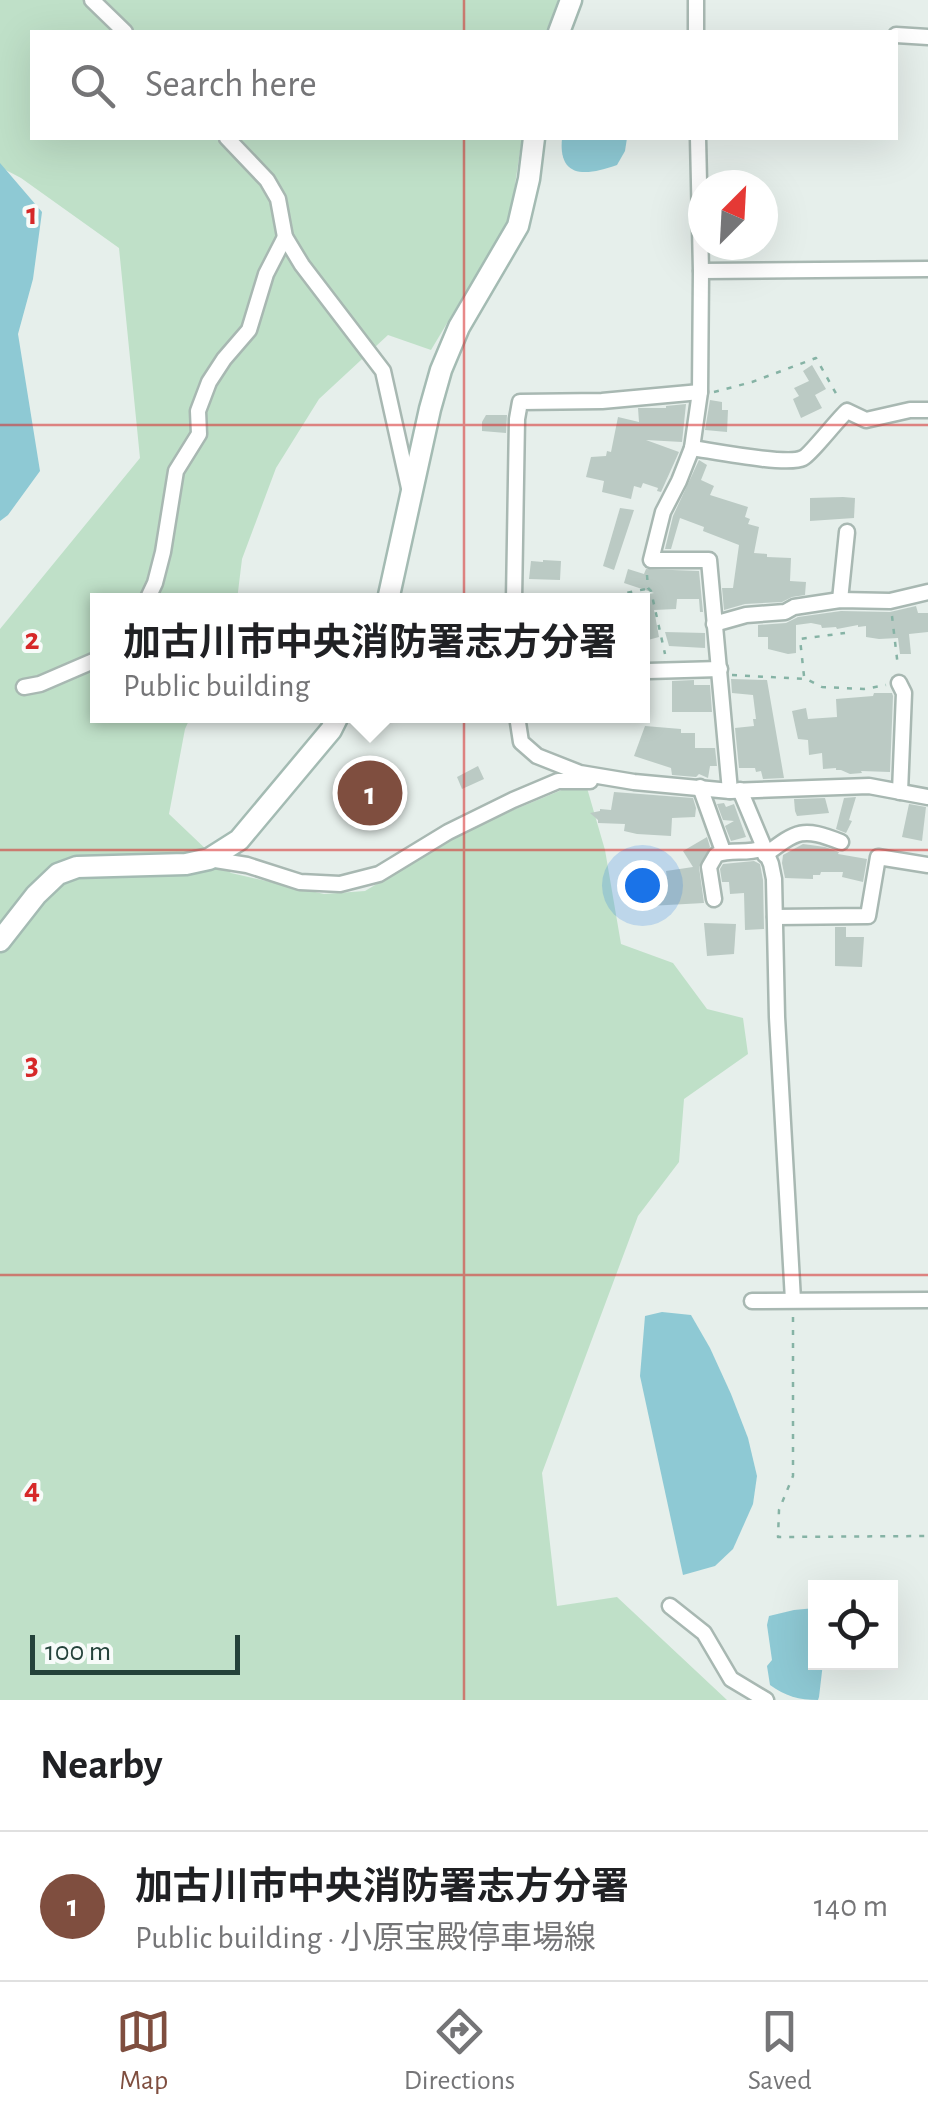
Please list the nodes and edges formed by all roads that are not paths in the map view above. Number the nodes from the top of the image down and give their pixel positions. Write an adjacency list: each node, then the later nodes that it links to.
1 (92, 0): 4 (street)
2 (572, 0): 5 (main road)
3 (696, 0): 6 (street)
4 (122, 30)
5 (560, 30)
6 (696, 30)
7 (898, 36): 8 (street)
8 (928, 37)
9 (229, 140): 12 (street)
10 (534, 140): 18 (main road)
11 (698, 140): 14 (street)
12 (285, 237): 18 (street); 21 (street)
13 (928, 269): 14 (street)
14 (701, 271): 15 (street)
15 (700, 392): 17 (street); 23 (street)
16 (928, 410): 17 (street)
17 (692, 448): 25 (street)
18 (411, 499): 22 (main road)
19 (847, 532): 24 (street)
20 (928, 592): 24 (street)
21 (150, 593)
22 (390, 593)
23 (514, 593)
24 (840, 600): 25 (street)
25 (714, 624): 28 (street)
26 (90, 662): 30 (street)
27 (650, 671): 28 (street)
28 (720, 672): 35 (street)
29 (898, 683): 36 (street)
30 (24, 687)
31 (334, 723): 41 (main road)
32 (519, 723): 33 (street)
33 (618, 779): 34 (street); 41 (street)
34 (700, 787): 35 (street); 39 (street)
35 (735, 790): 36 (street); 40 (street)
36 (900, 792): 37 (street)
37 (928, 797)
38 (841, 842): 40 (street)
39 (723, 851): 40 (street); 43 (street)
40 (764, 851): 44 (street)
41 (209, 859): 45 (main road)
42 (928, 865): 44 (street)
43 (714, 899)
44 (775, 917): 46 (street)
45 (0, 941)
46 (792, 1300): 47 (street); 48 (street)
47 (928, 1300)
48 (752, 1301)
49 (670, 1606): 50 (street)
50 (766, 1700)

